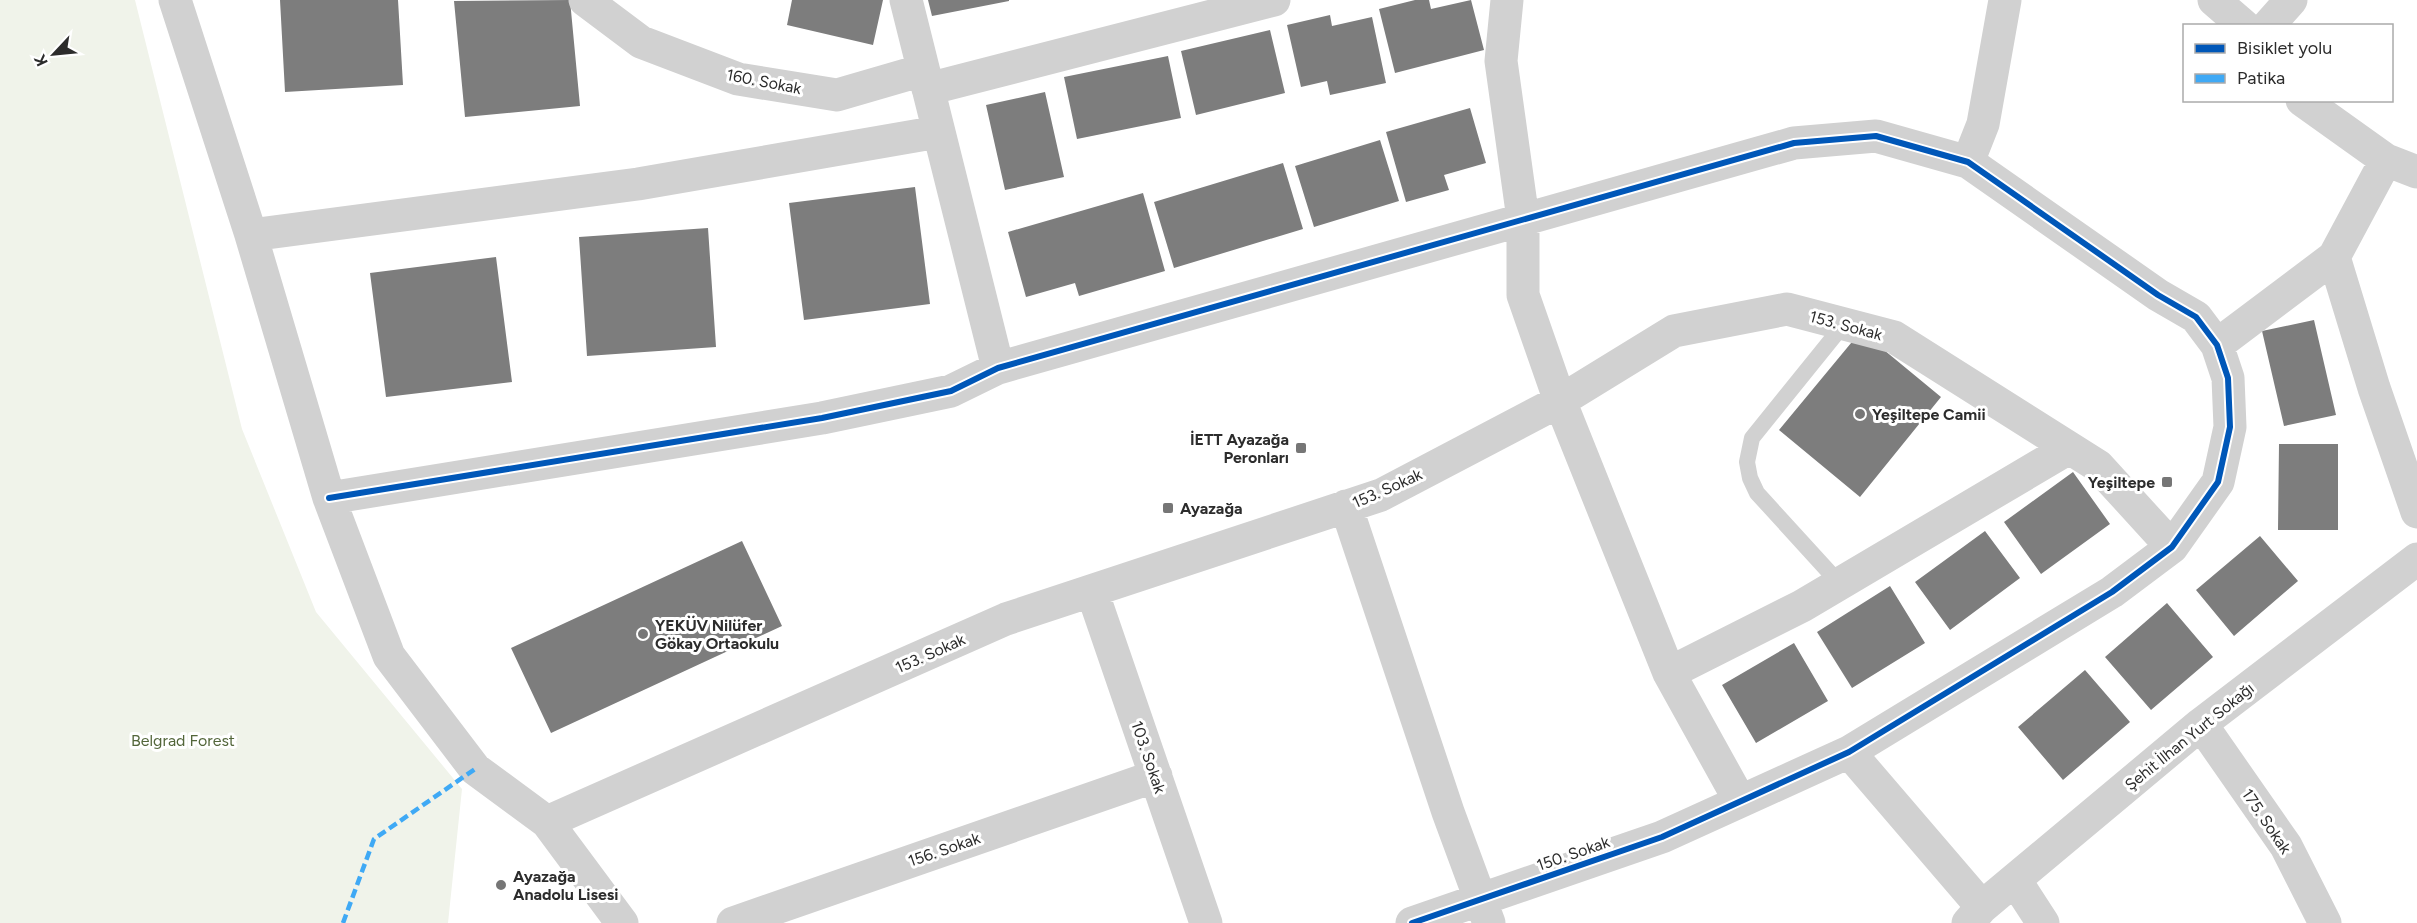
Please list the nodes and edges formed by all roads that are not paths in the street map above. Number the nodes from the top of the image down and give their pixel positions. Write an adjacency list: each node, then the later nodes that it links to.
1 (175, 0): 18 (street)
2 (585, 0): 11 (street, 160. Sokak)
3 (906, 0): 11 (street)
4 (1274, 0): 11 (street, 160. Sokak)
5 (1507, 0): 17 (street)
6 (2005, 0): 15 (street)
7 (2214, 0): 9 (street)
8 (2291, 0): 10 (street)
9 (2242, 24)
10 (2270, 24)
11 (925, 79): 13 (street)
12 (2305, 102): 14 (street)
13 (938, 132): 18 (street); 22 (street)
14 (2386, 160): 16 (street); 19 (street)
15 (1968, 162): 17 (street, 150. Sokak); 21 (street, 150. Sokak)
16 (2417, 172)
17 (1523, 219): 22 (street, 150. Sokak); 23 (street)
18 (250, 235): 25 (street)
19 (2334, 257): 21 (street); 27 (street)
20 (1844, 324): 23 (street, 153. Sokak); 24 (street, 153. Sokak); 30 (lane)
21 (2217, 345): 28 (street, 150. Sokak)
22 (998, 368): 25 (street, 150. Sokak)
23 (1560, 401): 26 (street, 153. Sokak); 32 (street)
24 (2069, 448): 28 (street, 153. Sokak); 30 (street)
25 (329, 498): 37 (street)
26 (1346, 506): 31 (street, 153. Sokak); 39 (street)
27 (2417, 512)
28 (2172, 547): 34 (street, 150. Sokak)
29 (2417, 559): 33 (street, Şehit İlhan Yurt Sokağı)
30 (1840, 584): 32 (street)
31 (1092, 591): 35 (street, 103. Sokak); 37 (street, 153. Sokak)
32 (1670, 673): 36 (street)
33 (2201, 724): 38 (street, Şehit İlhan Yurt Sokağı); 46 (street, 175. Sokak)
34 (1849, 752): 36 (street, 150. Sokak); 40 (street)
35 (1156, 776): 42 (street, 156. Sokak); 43 (street, 103. Sokak)
36 (1740, 801): 39 (street, 150. Sokak)
37 (547, 822): 41 (street)
38 (2015, 880): 40 (street, Şehit İlhan Yurt Sokağı); 45 (street)
39 (1485, 911): 44 (street, 150. Sokak)
40 (1975, 915)
41 (622, 923)
42 (733, 923)
43 (1206, 923)
44 (1412, 923)
45 (2043, 923)
46 (2325, 923)

